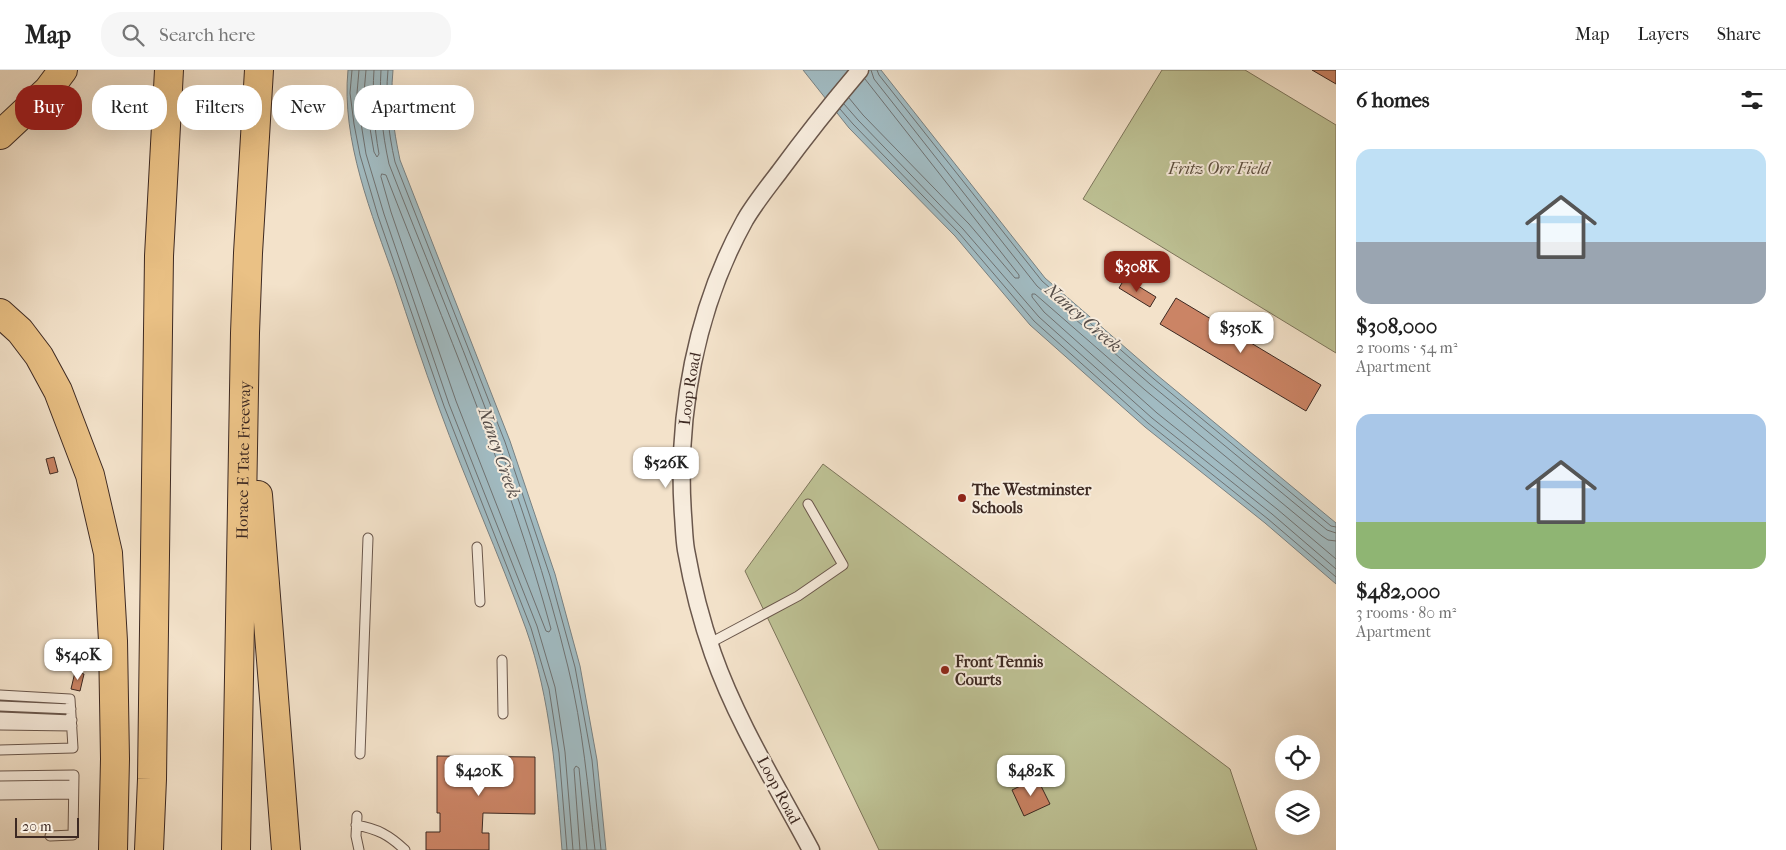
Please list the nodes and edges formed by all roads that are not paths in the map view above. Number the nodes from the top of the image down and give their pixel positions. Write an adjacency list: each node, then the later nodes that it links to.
1 (63, 70): 5 (highway)
2 (169, 70): 29 (highway)
3 (259, 70): 7 (highway, Horace E Tate Freeway)
4 (860, 70): 12 (street, Loop Road)
5 (0, 135)
6 (0, 313): 28 (highway)
7 (245, 333): 30 (highway, Horace E Tate Freeway); 31 (highway)
8 (808, 504): 12 (lane)
9 (368, 538): 22 (lane)
10 (477, 547): 11 (lane)
11 (480, 602)
12 (710, 644): 34 (street, Loop Road)
13 (502, 660): 17 (lane)
14 (0, 695): 16 (lane)
15 (0, 706): 16 (lane)
16 (71, 709): 19 (lane)
17 (503, 714)
18 (0, 717): 19 (lane)
19 (72, 723): 20 (lane); 21 (lane)
20 (0, 725)
21 (0, 750)
22 (360, 754)
23 (0, 776): 25 (lane)
24 (0, 786): 25 (lane)
25 (73, 790): 26 (lane); 27 (lane)
26 (0, 796)
27 (50, 836)
28 (113, 850)
29 (149, 850)
30 (236, 850)
31 (286, 850)
32 (358, 850): 33 (lane)
33 (405, 850)
34 (811, 850)

